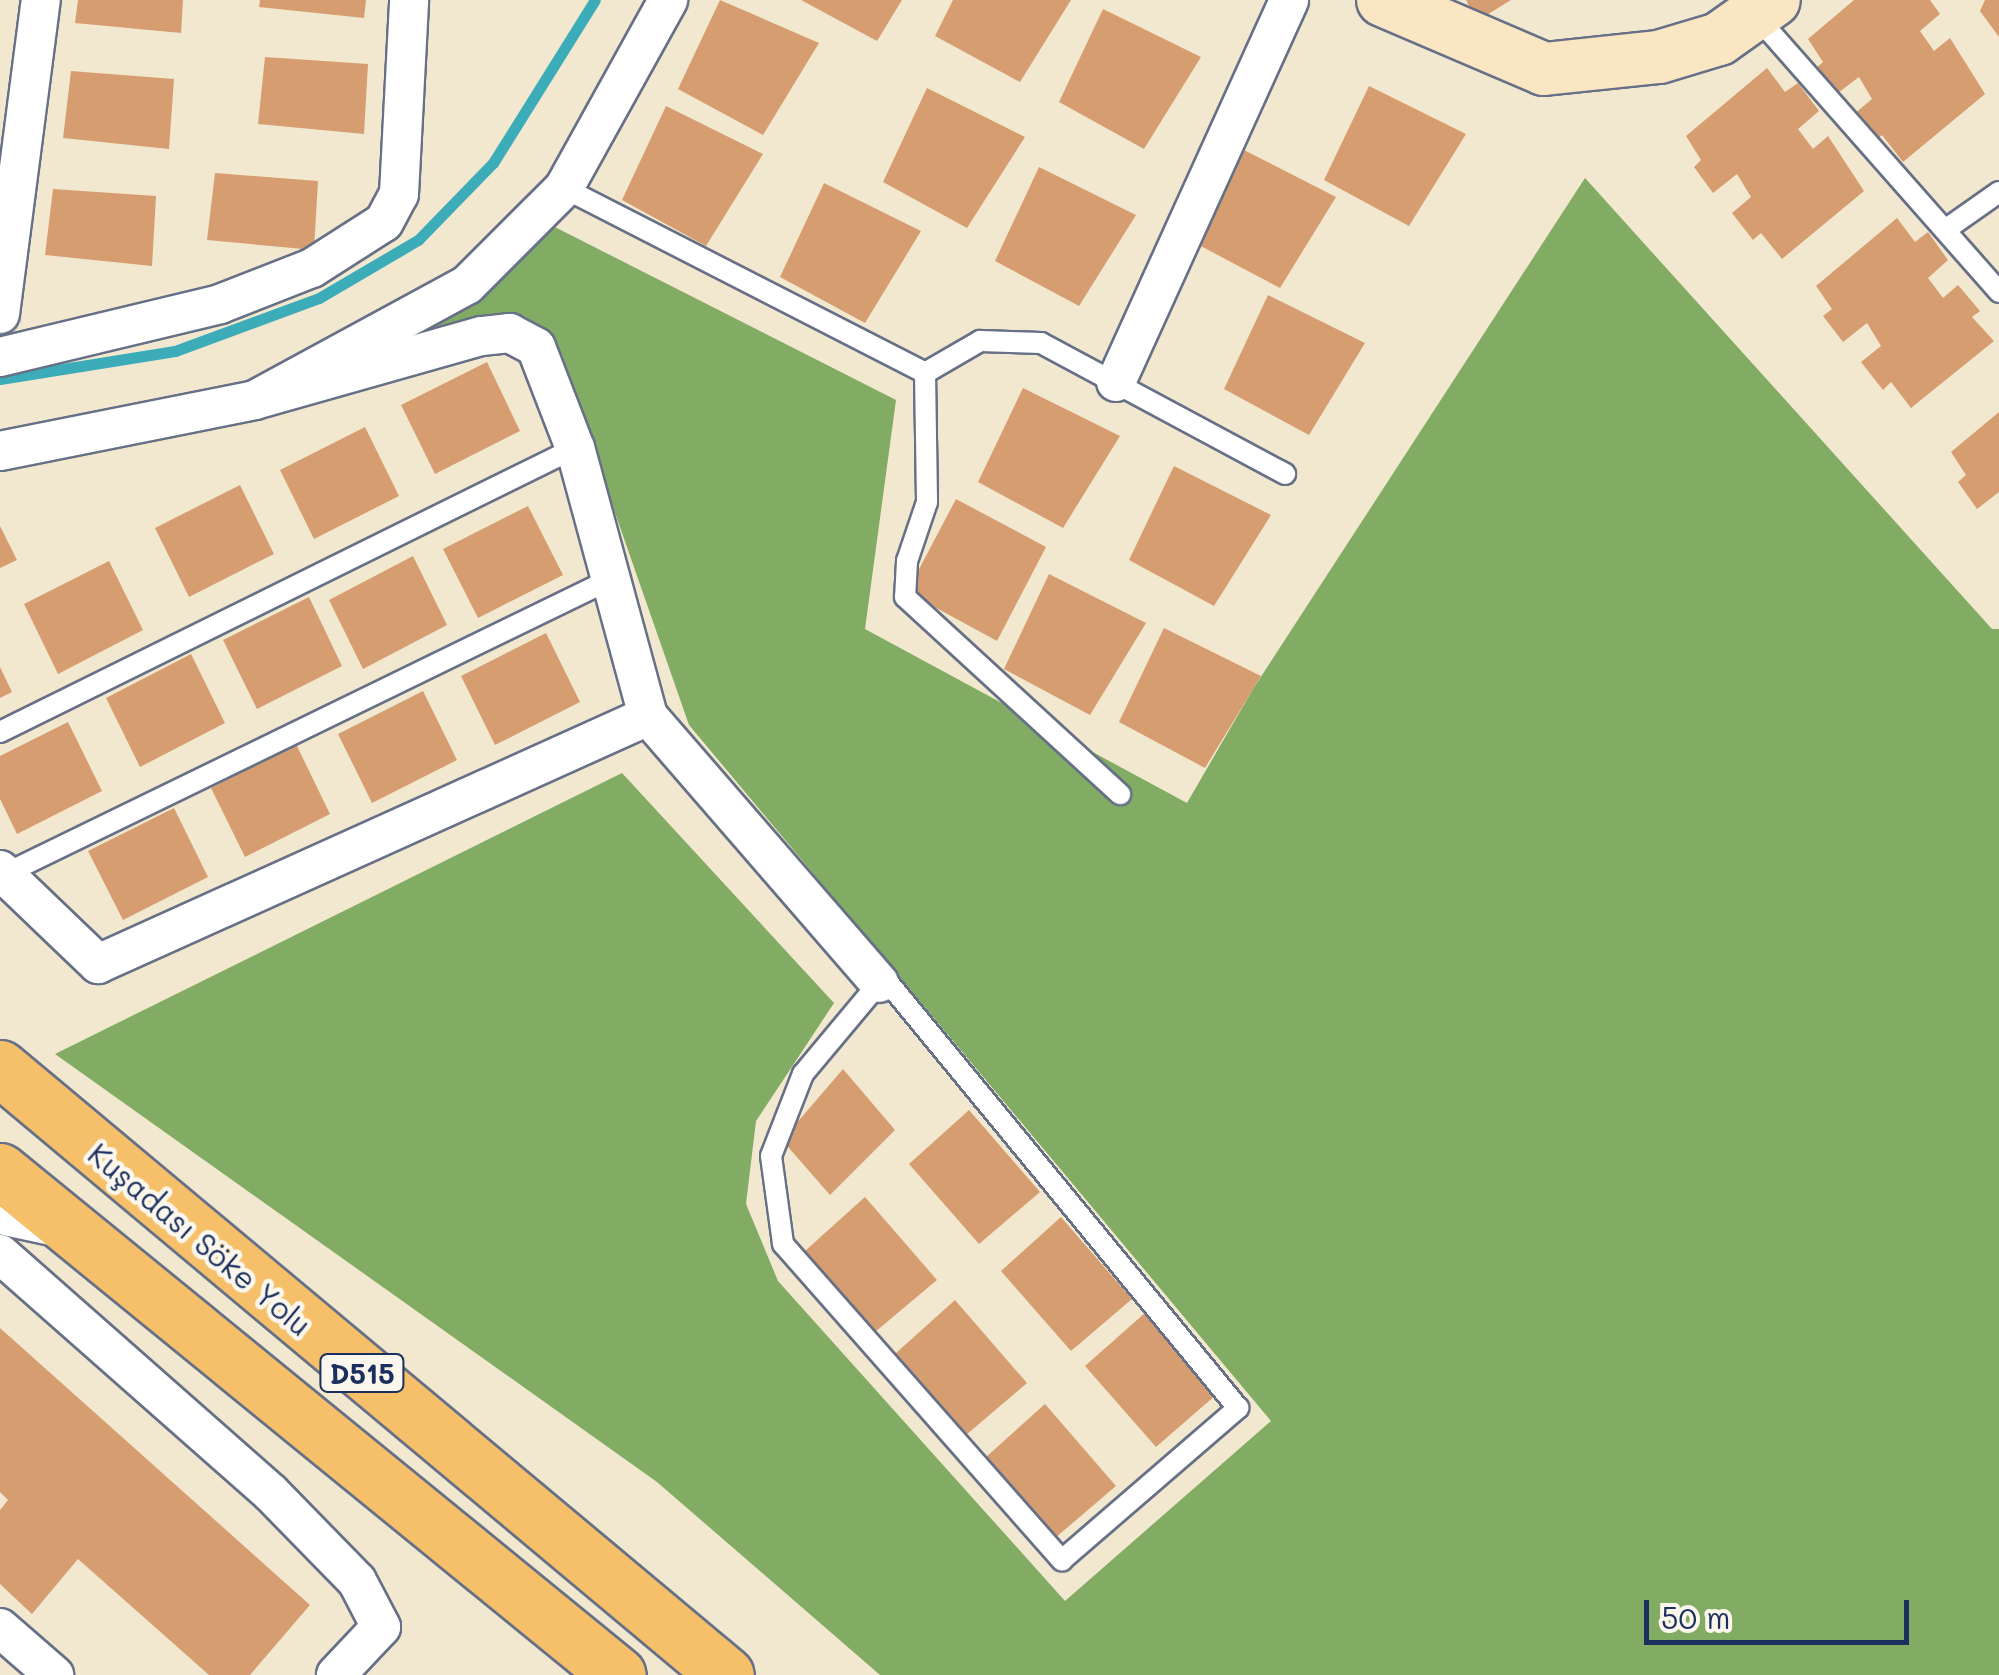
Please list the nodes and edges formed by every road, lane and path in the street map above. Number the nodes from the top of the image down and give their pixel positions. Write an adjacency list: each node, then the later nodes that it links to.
1 (42, 0): 11 (street)
2 (409, 0): 12 (street)
3 (668, 0): 7 (street)
4 (1289, 0): 14 (street)
5 (1384, 0): 6 (street)
6 (1764, 7): 9 (lane)
7 (564, 188): 13 (lane); 15 (street)
8 (1999, 192): 9 (lane)
9 (1945, 230): 10 (lane)
10 (1999, 292)
11 (0, 314)
12 (0, 358)
13 (925, 373): 14 (lane); 22 (lane)
14 (1116, 382): 18 (lane)
15 (255, 400): 16 (street); 17 (street)
16 (576, 448): 19 (street); 21 (lane)
17 (0, 451)
18 (1285, 474)
19 (611, 579): 20 (street); 23 (lane)
20 (648, 716): 23 (street); 24 (street)
21 (0, 732)
22 (1120, 794)
23 (2, 872)
24 (881, 979): 24 (lane)
25 (0, 1068): 34 (highway, Kuşadası Söke Yolu / D515)
26 (0, 1171): 28 (highway, D515)
27 (0, 1216): 28 (street)
28 (72, 1230): 33 (highway, D515)
29 (0, 1254): 32 (street)
30 (0, 1628): 31 (street)
31 (54, 1675)
32 (336, 1675)
33 (618, 1675)
34 (726, 1675)

